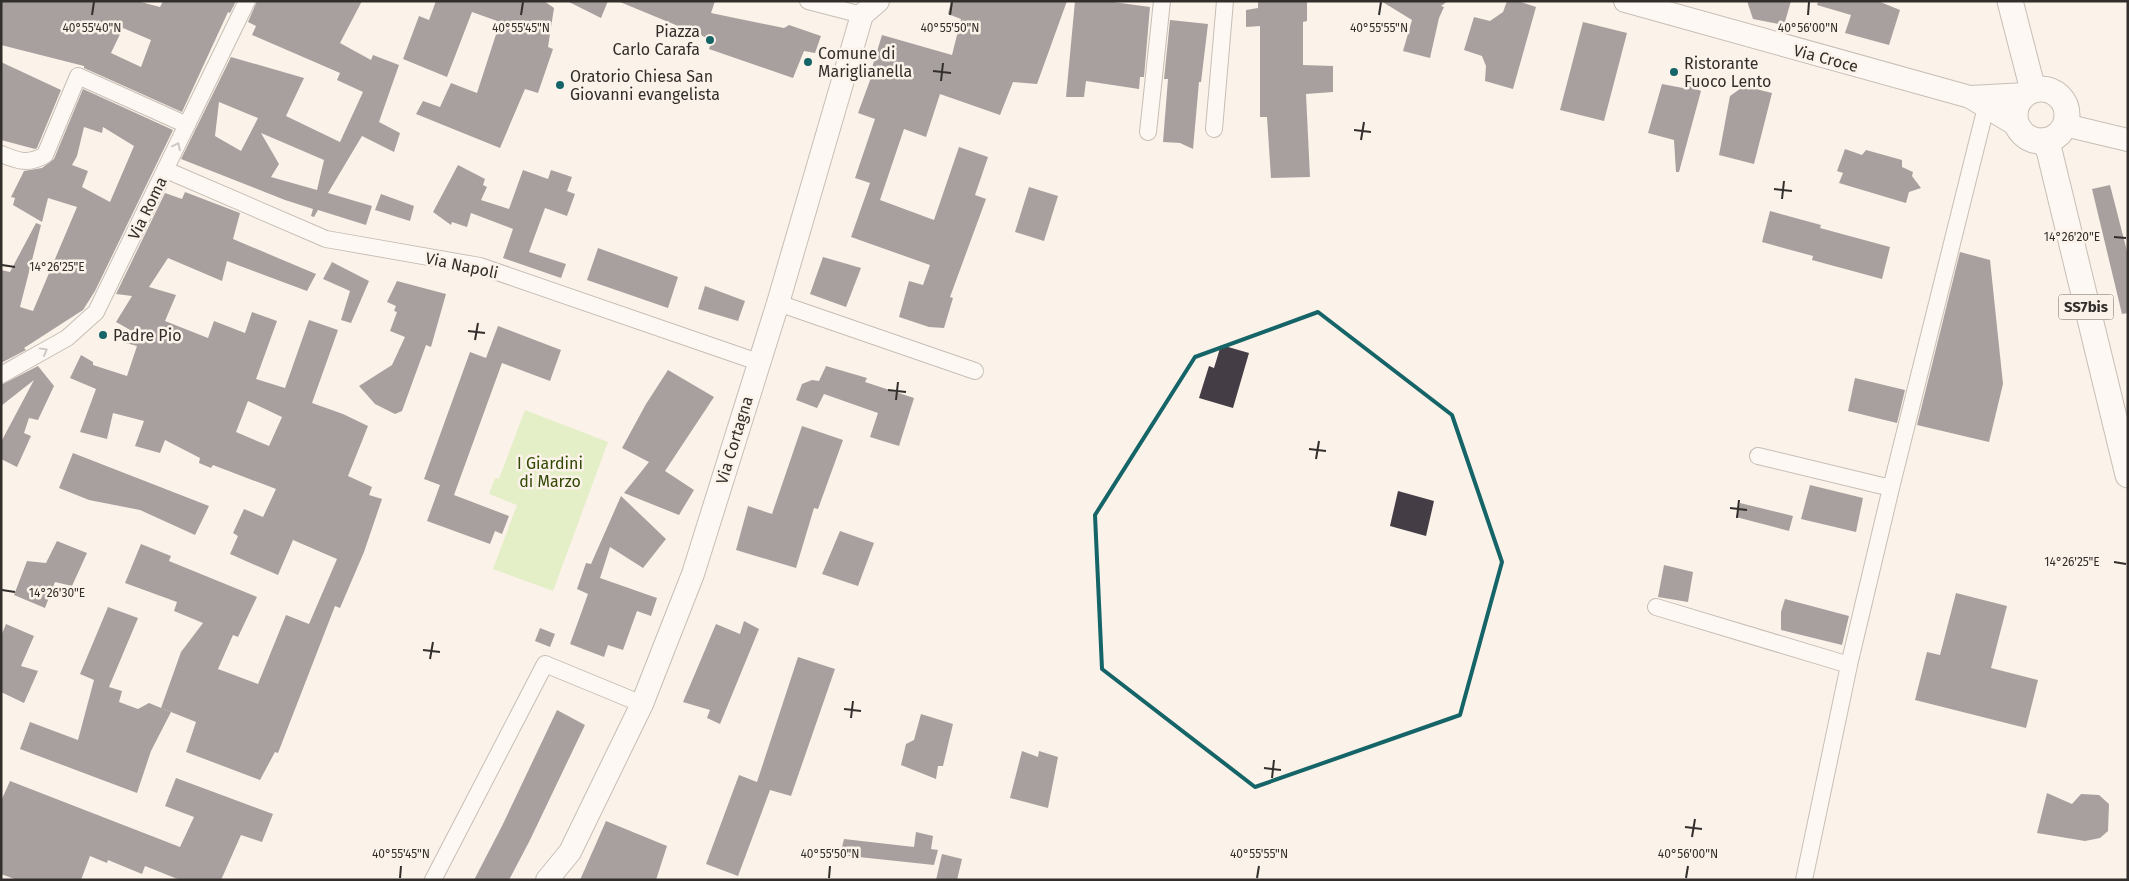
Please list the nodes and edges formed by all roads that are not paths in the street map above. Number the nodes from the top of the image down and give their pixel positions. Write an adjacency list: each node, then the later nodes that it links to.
1 (247, 1): 10 (street, Via Roma)
2 (808, 1): 7 (street)
3 (1162, 1): 14 (street)
4 (1225, 1): 13 (street)
5 (1625, 1): 9 (street, Via Croce)
6 (2010, 1): 8 (main road)
7 (870, 8): 19 (street, Via Cortagna)
8 (2029, 92): 9 (street, Via Croce); 11 (main road); 12 (main road)
9 (1978, 102): 12 (street, Via Croce); 25 (street)
10 (187, 125): 17 (street); 18 (street, Via Roma, one-way to 10)
11 (2065, 125): 15 (street); 16 (main road)
12 (2018, 126): 16 (main road)
13 (1214, 129)
14 (1148, 132)
15 (2128, 140)
16 (2043, 141): 24 (main road, SS7bis)
17 (1, 154)
18 (166, 170): 20 (street, Via Napoli); 22 (street, Via Roma, one-way to 18)
19 (778, 303): 20 (street, Via Cortagna); 21 (street)
20 (758, 362): 28 (street, Via Cortagna)
21 (975, 372)
22 (1, 375)
23 (1758, 456): 25 (street)
24 (2128, 475)
25 (1891, 488): 27 (street)
26 (1656, 607): 27 (street)
27 (1849, 665): 31 (street)
28 (642, 704): 29 (street); 30 (street, Via Cortagna)
29 (433, 880)
30 (547, 880)
31 (1804, 880)

